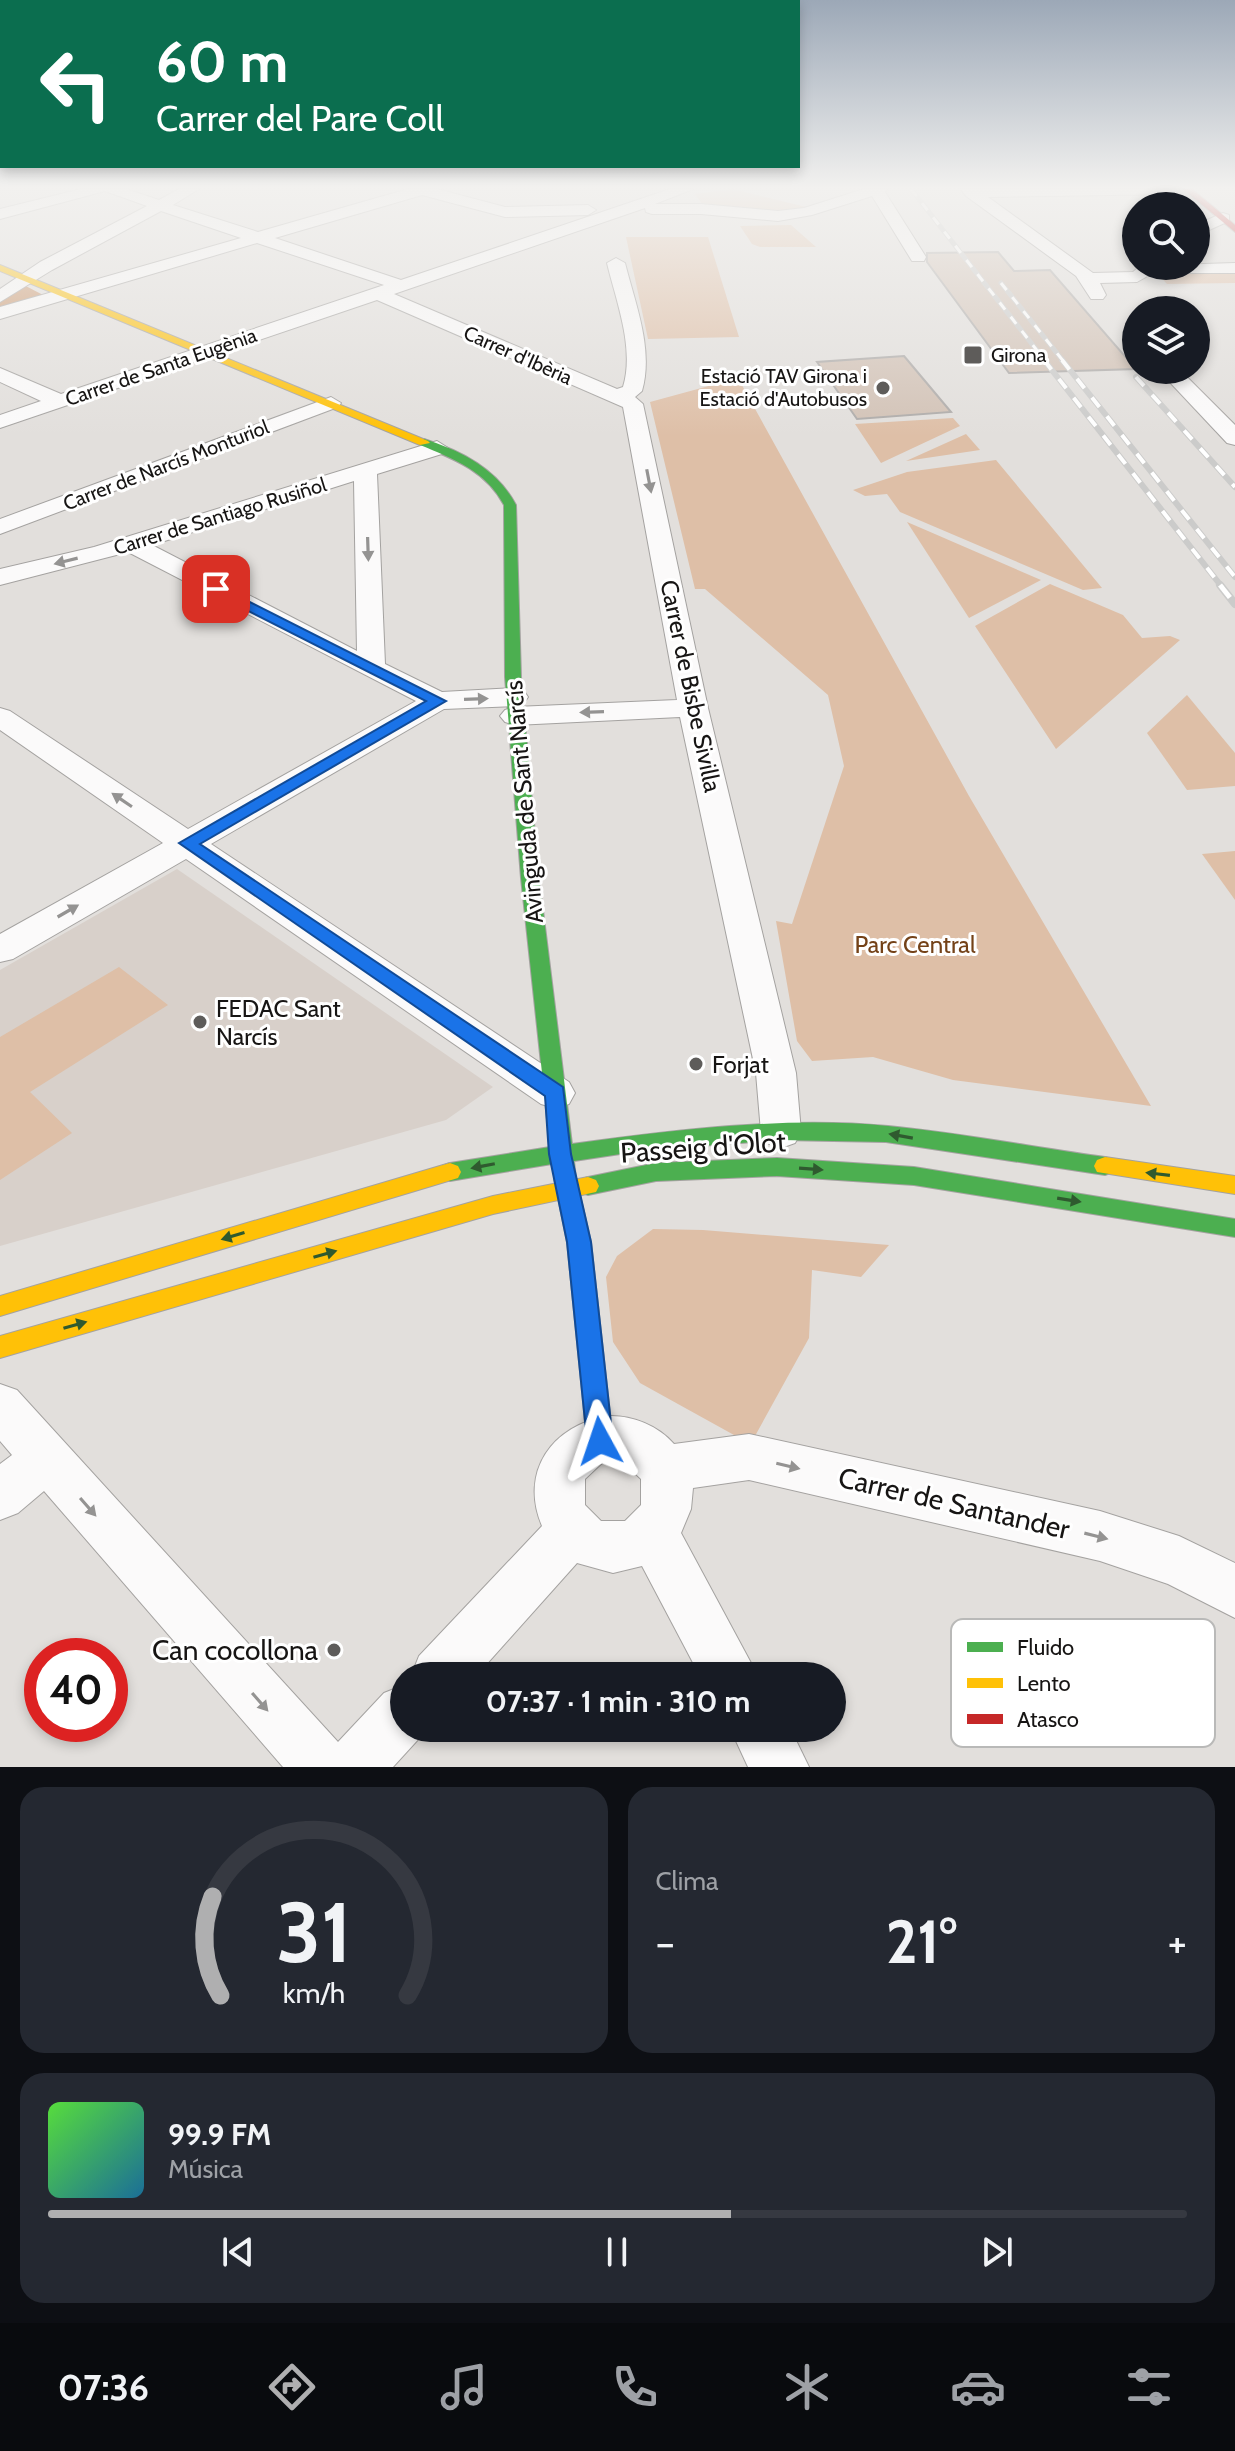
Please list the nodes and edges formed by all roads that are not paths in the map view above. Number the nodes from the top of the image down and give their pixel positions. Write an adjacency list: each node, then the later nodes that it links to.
1 (8, 271): 8 (street, Avinguda de Sant Narcís)
2 (42, 271): 8 (street)
3 (140, 271): 12 (street)
4 (361, 271): 10 (street)
5 (439, 271): 10 (street, Carrer de Santa Eugènia)
6 (618, 271): 18 (street)
7 (1074, 271): 9 (street)
8 (27, 279): 12 (street, Avinguda de Sant Narcís); 13 (street)
9 (1122, 280)
10 (400, 285): 11 (street, Carrer de Santa Eugènia)
11 (377, 293): 15 (street, Carrer de Santa Eugènia); 18 (street, Carrer d'Ibèria)
12 (62, 294): 14 (street); 15 (street, Avinguda de Sant Narcís)
13 (0, 297)
14 (0, 315)
15 (208, 351): 19 (street, Carrer de Santa Eugènia); 20 (street, Avinguda de Sant Narcís)
16 (0, 374): 19 (street)
17 (1183, 384): 22 (street)
18 (615, 397): 31 (street, Carrer de Bisbe Sivilla, one-way to 31)
19 (60, 402): 21 (street, Carrer de Santa Eugènia)
20 (331, 403): 23 (street, Avinguda de Sant Narcís); 25 (street, Carrer de Narcís Monturiol)
21 (0, 422)
22 (1235, 438)
23 (437, 448): 24 (street, Carrer de Santiago Rusiñol); 30 (street, Avinguda de Sant Narcís)
24 (365, 472): 26 (street, Carrer de Santiago Rusiñol); 28 (street, one-way to 28)
25 (0, 527)
26 (131, 544): 27 (street, Carrer de Santiago Rusiñol, one-way to 27); 28 (street)
27 (0, 577)
28 (371, 669): 29 (street)
29 (438, 701): 30 (street, one-way to 30); 33 (street)
30 (514, 706): 31 (street, one-way to 30); 35 (street, Avinguda de Sant Narcís)
31 (693, 708): 36 (street, Carrer de Bisbe Sivilla)
32 (0, 717): 33 (street, one-way to 32)
33 (188, 843): 34 (street, one-way to 33); 35 (street)
34 (0, 950)
35 (555, 1093): 37 (street, Avinguda de Sant Narcís)
36 (781, 1132): 37 (street, Passeig d'Olot); 38 (street, Passeig d'Olot, one-way to 36)
37 (560, 1154): 39 (street, Avinguda de Sant Narcís); 41 (street, Passeig d'Olot, one-way to 41)
38 (1235, 1185)
39 (567, 1189): 40 (street, Passeig d'Olot, one-way to 40); 42 (street, Passeig d'Olot, one-way to 39); 44 (street, Avinguda de Sant Narcís)
40 (1235, 1228)
41 (0, 1306)
42 (0, 1347)
43 (0, 1406): 45 (street)
44 (600, 1441): 46 (street); 48 (street)
45 (46, 1458): 47 (street); 55 (street, one-way to 55)
46 (663, 1469): 49 (street); 50 (street, Carrer de Santander, one-way to 50)
47 (0, 1496)
48 (572, 1531): 49 (street); 51 (street)
49 (652, 1532): 52 (street)
50 (1235, 1591)
51 (452, 1662)
52 (722, 1662)
53 (390, 1728): 56 (street)
54 (766, 1742): 57 (street)
55 (321, 1767)
56 (354, 1767)
57 (780, 1767)

